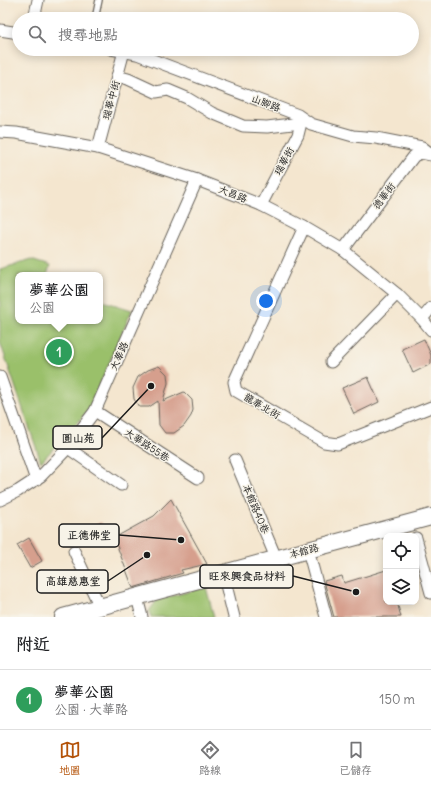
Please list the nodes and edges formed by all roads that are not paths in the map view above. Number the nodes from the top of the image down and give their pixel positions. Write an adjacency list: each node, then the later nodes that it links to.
1 (38, 0): 3 (street)
2 (99, 0): 4 (lane)
3 (35, 12)
4 (96, 12)
5 (0, 30): 6 (street)
6 (12, 32)
7 (123, 56): 9 (street, 瑞華中街)
8 (142, 56): 10 (street, 山腳路)
9 (117, 76): 10 (street); 13 (street, 瑞華中街)
10 (299, 119): 12 (street, 山腳路); 16 (street, 瑞華街)
11 (0, 132): 13 (street, 大昌路)
12 (426, 147): 14 (street, 山腳路)
13 (98, 148): 15 (street, 大昌路)
14 (431, 155): 18 (street, 德華街)
15 (196, 180): 16 (street, 大昌路); 26 (street, 大華路)
16 (261, 205): 17 (street, 大昌路)
17 (304, 227): 18 (street, 大昌路); 25 (street, 龍華北街)
18 (343, 250): 19 (street, 大昌路)
19 (397, 294): 21 (street, 大昌路); 23 (street)
20 (431, 308): 21 (street)
21 (422, 319): 22 (street, 大昌路)
22 (431, 330)
23 (331, 362)
24 (0, 377): 30 (street)
25 (431, 406)
26 (95, 411): 27 (street, 大華路); 29 (street, 大華路55巷)
27 (68, 448): 30 (street, 大華路); 31 (street)
28 (235, 460): 37 (street, 本館路40巷)
29 (198, 478)
30 (36, 480): 32 (street, 大華路)
31 (121, 485)
32 (0, 500)
33 (431, 518): 34 (street, 本館路)
34 (414, 532): 35 (street, 本館路); 39 (street)
35 (308, 550): 37 (street, 本館路); 45 (street)
36 (74, 551): 41 (street)
37 (276, 558): 38 (street, 本館路)
38 (223, 573): 40 (street, 本館路); 44 (street)
39 (431, 593)
40 (137, 597): 41 (street, 本館路); 43 (street)
41 (100, 607): 42 (street, 本館路)
42 (62, 617)
43 (142, 617)
44 (234, 617)
45 (326, 617)

